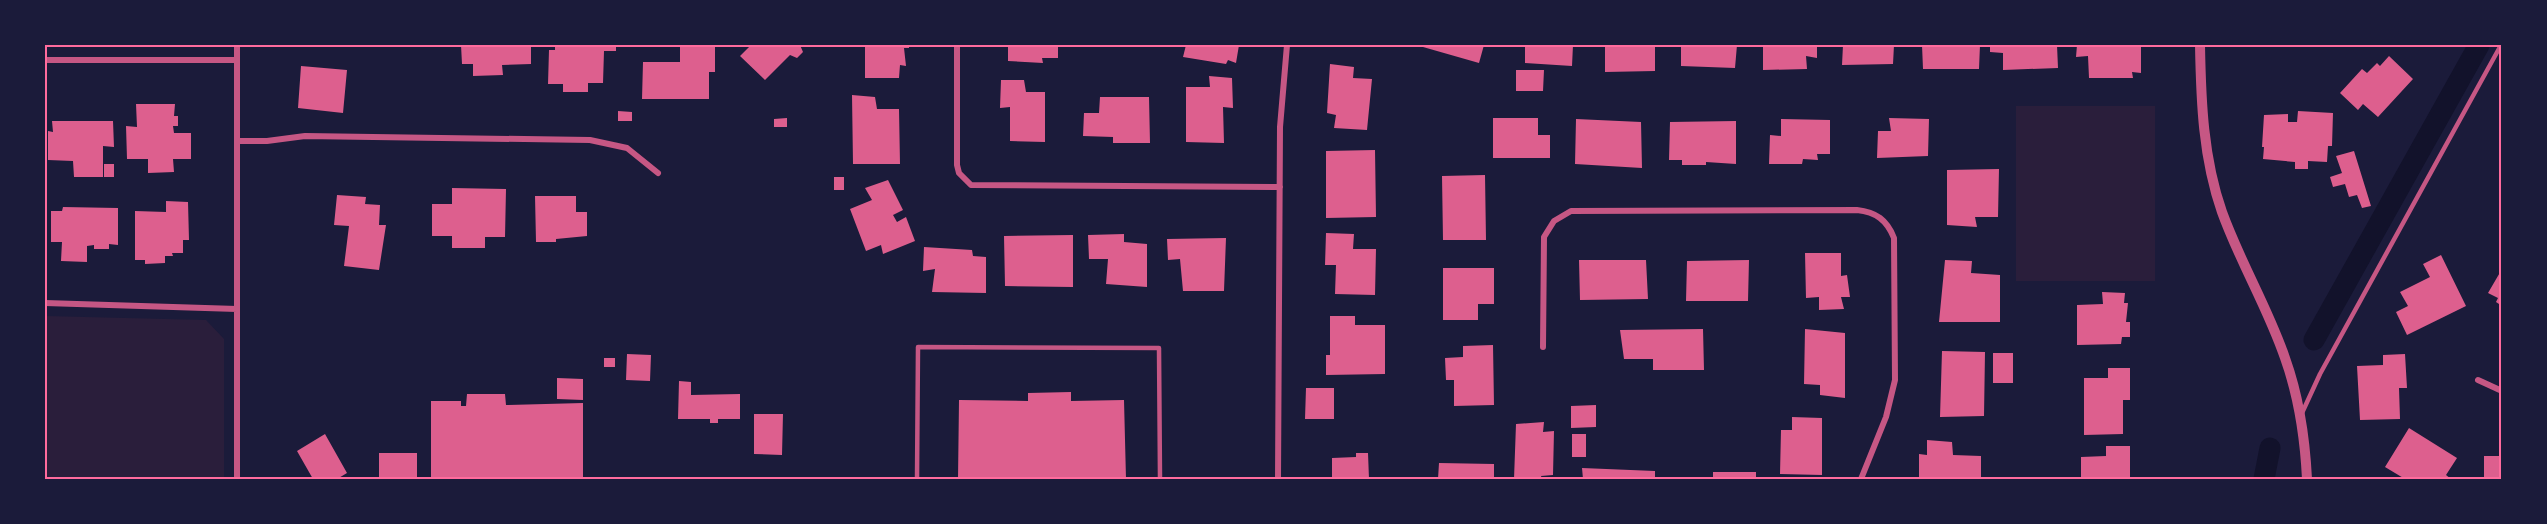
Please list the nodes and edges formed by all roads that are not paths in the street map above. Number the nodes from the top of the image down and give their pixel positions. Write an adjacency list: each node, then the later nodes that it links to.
1 (237, 45): 7 (street)
2 (957, 45): 10 (street)
3 (1287, 45): 10 (street)
4 (2200, 45): 16 (street)
5 (2501, 45): 16 (lane)
6 (45, 60): 7 (street)
7 (237, 60): 8 (street)
8 (237, 141): 9 (street); 12 (street)
9 (658, 173)
10 (1280, 187): 20 (street)
11 (45, 303): 12 (street)
12 (237, 309): 17 (street)
13 (1543, 346): 21 (street)
14 (2478, 380): 15 (street)
15 (2502, 391)
16 (2300, 415): 22 (street)
17 (237, 479)
18 (917, 479): 19 (lane)
19 (1160, 479)
20 (1278, 479)
21 (1861, 479)
22 (2307, 479)

